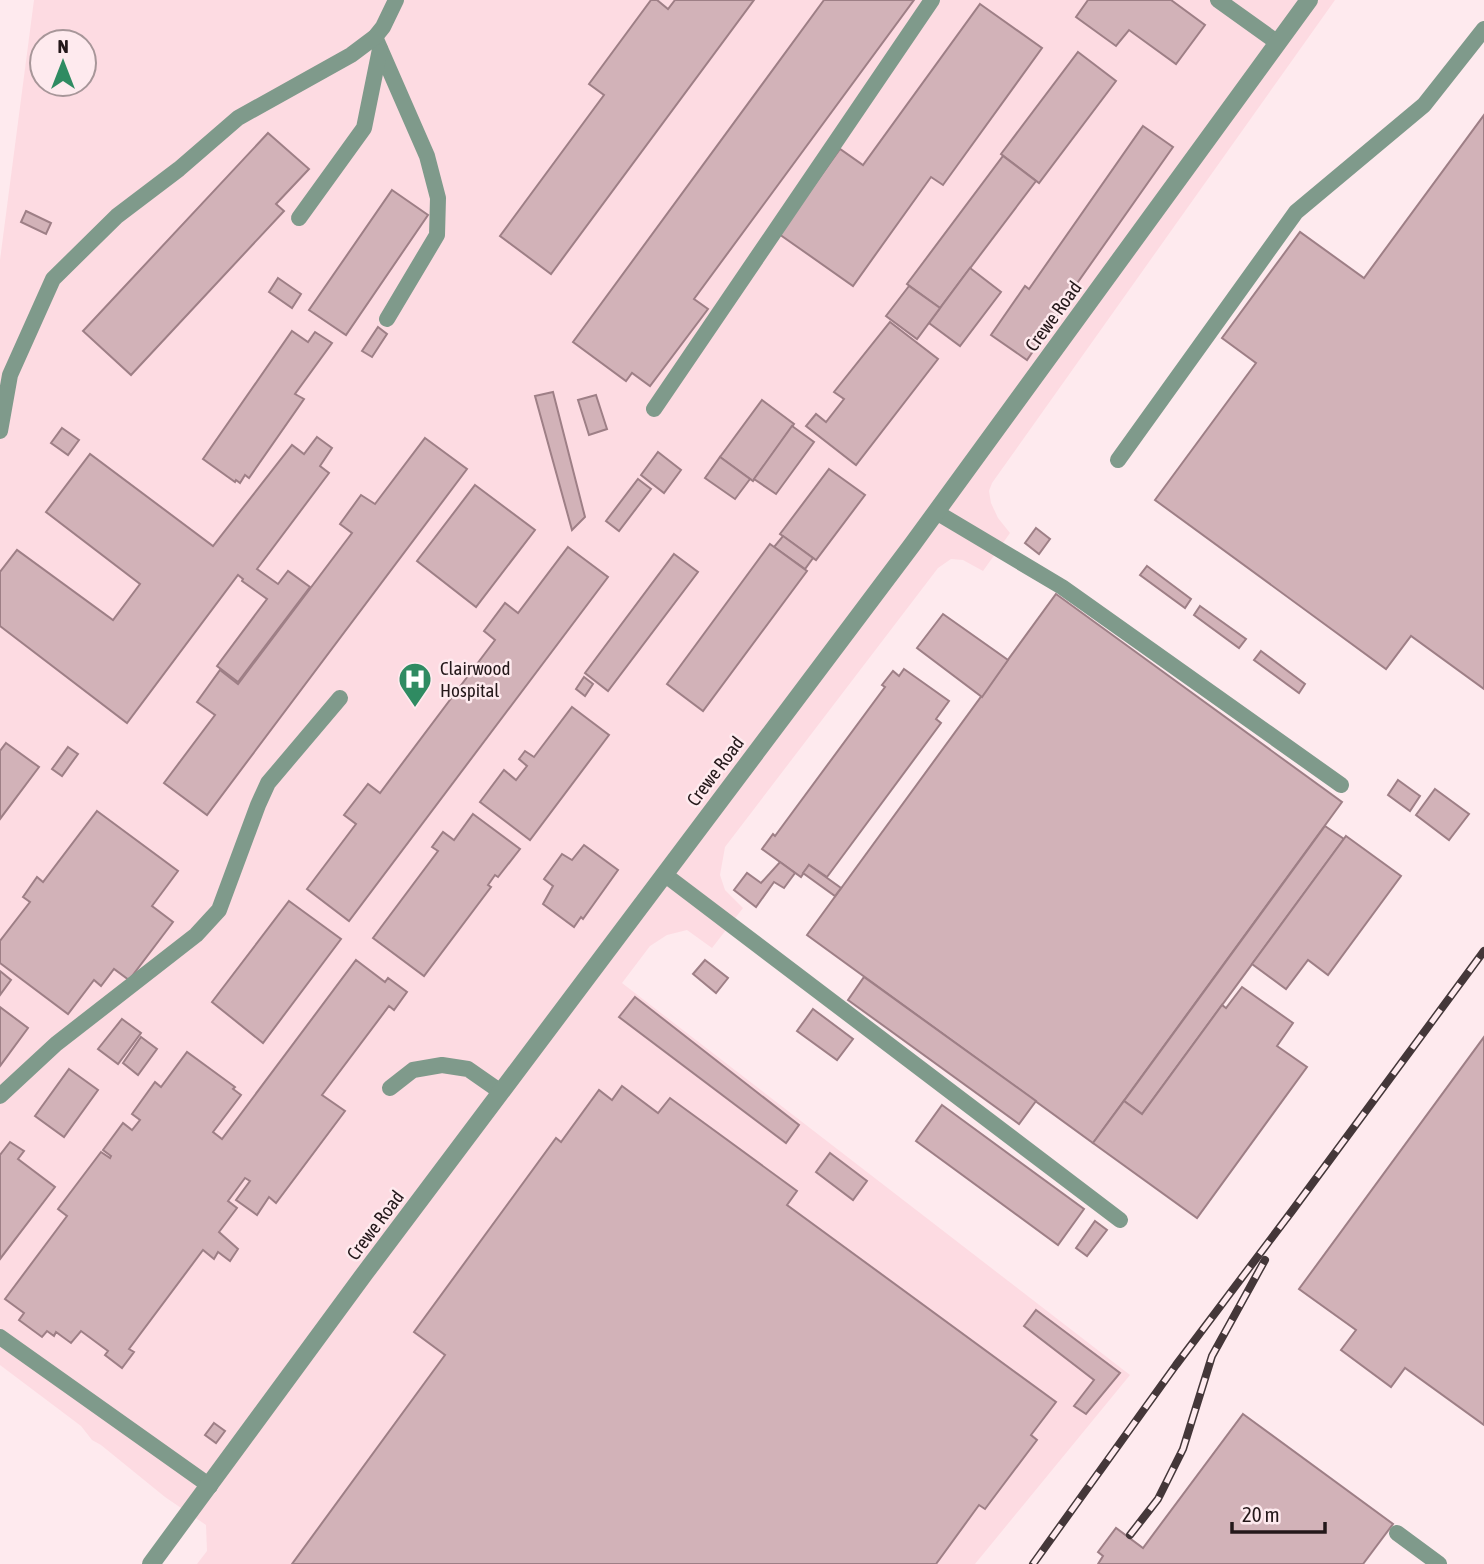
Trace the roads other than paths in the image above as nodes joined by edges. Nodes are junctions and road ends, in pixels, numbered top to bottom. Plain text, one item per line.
1 (396, 0) edge
2 (932, 0) edge
3 (1219, 0) edge
4 (1309, 0) edge
5 (1484, 29) edge
6 (378, 43) junction
7 (1278, 43) junction
8 (299, 218) dead end
9 (387, 318) dead end
10 (654, 409) dead end
11 (0, 431) edge
12 (1118, 460) dead end
13 (936, 512) junction
14 (340, 698) dead end
15 (1341, 785) dead end
16 (664, 874) junction
17 (390, 1088) dead end
18 (501, 1092) junction
19 (0, 1096) edge
20 (1120, 1220) dead end
21 (0, 1337) edge
22 (210, 1486) junction
23 (1397, 1533) dead end
24 (151, 1564) edge
25 (1439, 1564) edge

1 - 6 lane
2 - 10 lane
3 - 7 lane
4 - 7 street, Crewe Road
5 - 12 lane
6 - 8 lane
6 - 9 lane
6 - 11 lane
7 - 13 street, Crewe Road
13 - 15 lane
13 - 16 street, Crewe Road
14 - 19 lane
16 - 18 street, Crewe Road
16 - 20 lane
17 - 18 lane
18 - 22 street, Crewe Road
21 - 22 lane
22 - 24 street, Crewe Road
23 - 25 lane

